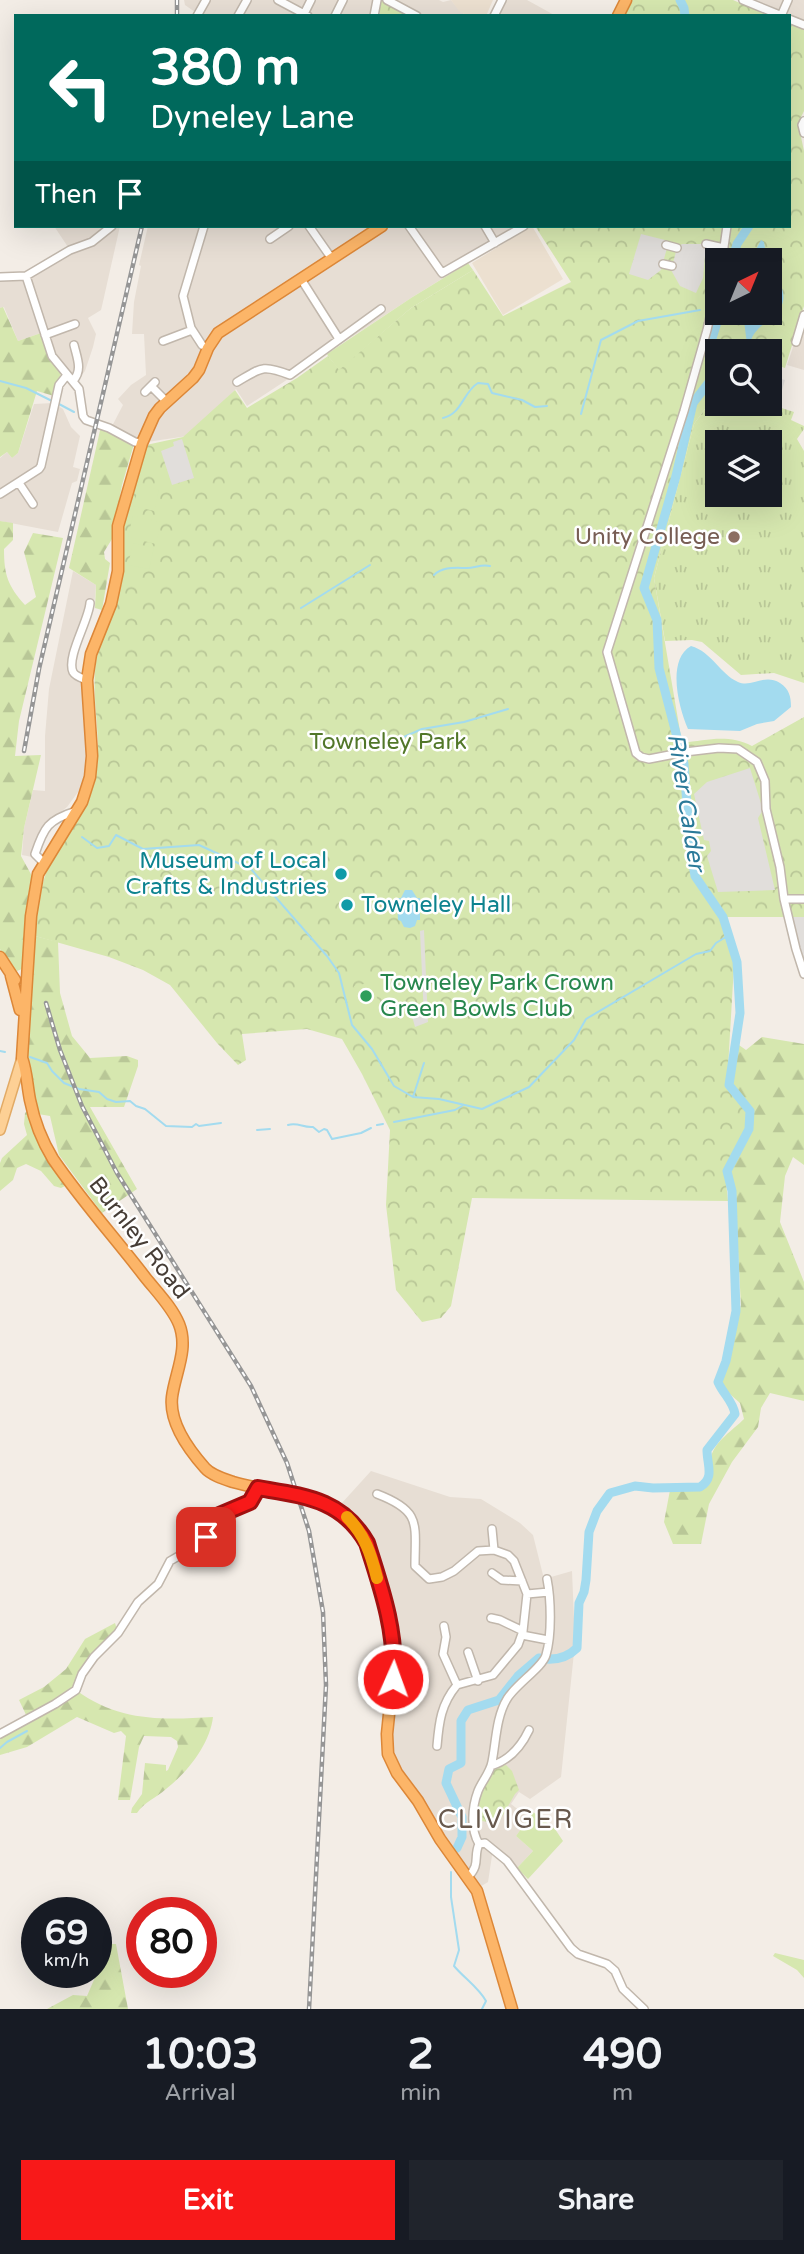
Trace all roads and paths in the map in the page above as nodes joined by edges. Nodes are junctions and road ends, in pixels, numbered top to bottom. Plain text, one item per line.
1 (279, 0) edge
2 (387, 0) edge
3 (743, 0) edge
4 (753, 2) edge
5 (303, 14) edge
6 (412, 14) edge
7 (777, 14) edge
8 (804, 121) edge
9 (804, 133) edge
10 (110, 228) edge
11 (203, 228) edge
12 (286, 228) edge
13 (310, 228) edge
14 (379, 228) edge
15 (411, 228) edge
16 (486, 228) edge
17 (521, 228) edge
18 (727, 228) edge
19 (270, 239) dead end
20 (495, 243) junction
21 (706, 244) dead end
22 (666, 245) dead end
23 (677, 248) dead end
24 (724, 248) joint
25 (332, 259) junction
26 (663, 264) dead end
27 (672, 266) dead end
28 (26, 276) junction
29 (0, 277) edge
30 (301, 279) junction
31 (381, 309) dead end
32 (804, 315) edge
33 (75, 324) dead end
34 (708, 326) edge
35 (192, 330) junction
36 (45, 335) junction
37 (800, 337) edge
38 (339, 339) junction
39 (163, 341) dead end
40 (74, 345) dead end
41 (202, 345) dead end
42 (70, 378) junction
43 (237, 382) dead end
44 (150, 387) dead end
45 (167, 402) junction
46 (142, 443) junction
47 (19, 483) junction
48 (0, 494) edge
49 (33, 504) dead end
50 (90, 603) dead end
51 (87, 680) junction
52 (77, 810) junction
53 (44, 863) junction
54 (804, 899) edge
55 (784, 900) junction
56 (0, 957) edge
57 (804, 974) edge
58 (10, 976) junction
59 (26, 983) junction
60 (23, 1020) junction
61 (22, 1058) junction
62 (0, 1130) edge
63 (258, 1488) junction
64 (377, 1494) dead end
65 (492, 1530) dead end
66 (494, 1550) junction
67 (492, 1573) dead end
68 (547, 1579) dead end
69 (522, 1581) junction
70 (549, 1592) junction
71 (527, 1594) junction
72 (491, 1618) dead end
73 (444, 1626) dead end
74 (522, 1633) junction
75 (548, 1640) junction
76 (468, 1652) dead end
77 (478, 1681) junction
78 (457, 1685) junction
79 (529, 1730) dead end
80 (0, 1734) edge
81 (437, 1746) dead end
82 (491, 1766) junction
83 (480, 1844) junction
84 (468, 1877) junction
85 (512, 2009) edge
86 (644, 2009) edge

1 - 5 street
2 - 6 street
3 - 4 street
4 - 7 street
8 - 9 street
10 - 28 street
11 - 35 street
12 - 19 street
13 - 25 street
14 - 25 highway
15 - 20 street
16 - 20 street
17 - 20 street
18 - 24 street
21 - 24 street
22 - 23 street
25 - 30 highway
26 - 27 street
28 - 29 street
28 - 36 street
30 - 38 street
30 - 45 highway
31 - 38 street
32 - 37 street
33 - 36 street
34 - 55 street
35 - 39 street
35 - 41 street
36 - 42 street
38 - 43 street
40 - 42 street
42 - 46 street
42 - 47 street
44 - 45 street
45 - 46 highway
46 - 51 highway
47 - 48 street
47 - 49 street
50 - 51 street
51 - 52 highway
52 - 53 highway
52 - 53 street
53 - 59 highway
54 - 55 street
55 - 57 street
56 - 58 highway
58 - 59 highway
58 - 60 highway
59 - 60 highway
60 - 61 highway, Burnley Road
61 - 62 main road
61 - 63 highway, Burnley Road
63 - 80 street
63 - 84 highway, Burnley Road
64 - 66 street
65 - 66 street
66 - 69 street
67 - 69 street
68 - 70 street
69 - 71 street
70 - 71 street
70 - 75 street
71 - 74 street
72 - 74 street
73 - 78 street
74 - 75 street
74 - 77 street
75 - 82 street
76 - 77 street
77 - 78 street
78 - 81 street
79 - 82 street
82 - 83 street
83 - 84 street
83 - 86 street
84 - 85 highway, Burnley Road

